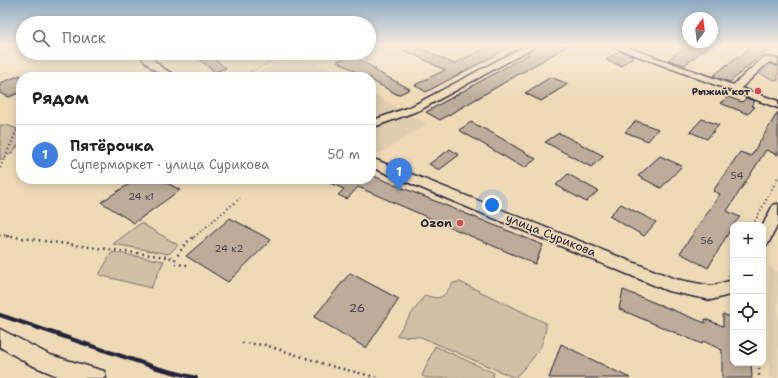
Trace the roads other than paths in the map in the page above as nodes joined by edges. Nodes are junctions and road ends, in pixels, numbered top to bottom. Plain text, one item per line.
1 (152, 63) edge
2 (501, 63) edge
3 (670, 63) edge
4 (763, 63) edge
5 (164, 72) edge
6 (735, 89) junction
7 (776, 101) edge
8 (376, 123) edge
9 (376, 164) edge
10 (778, 209) edge
11 (766, 234) edge
12 (730, 280) edge
13 (0, 337) edge
14 (97, 378) edge

1 - 5 street
2 - 8 street
3 - 6 street
4 - 6 street
6 - 7 street
9 - 12 street, улица Сурикова
10 - 11 street
13 - 14 street

